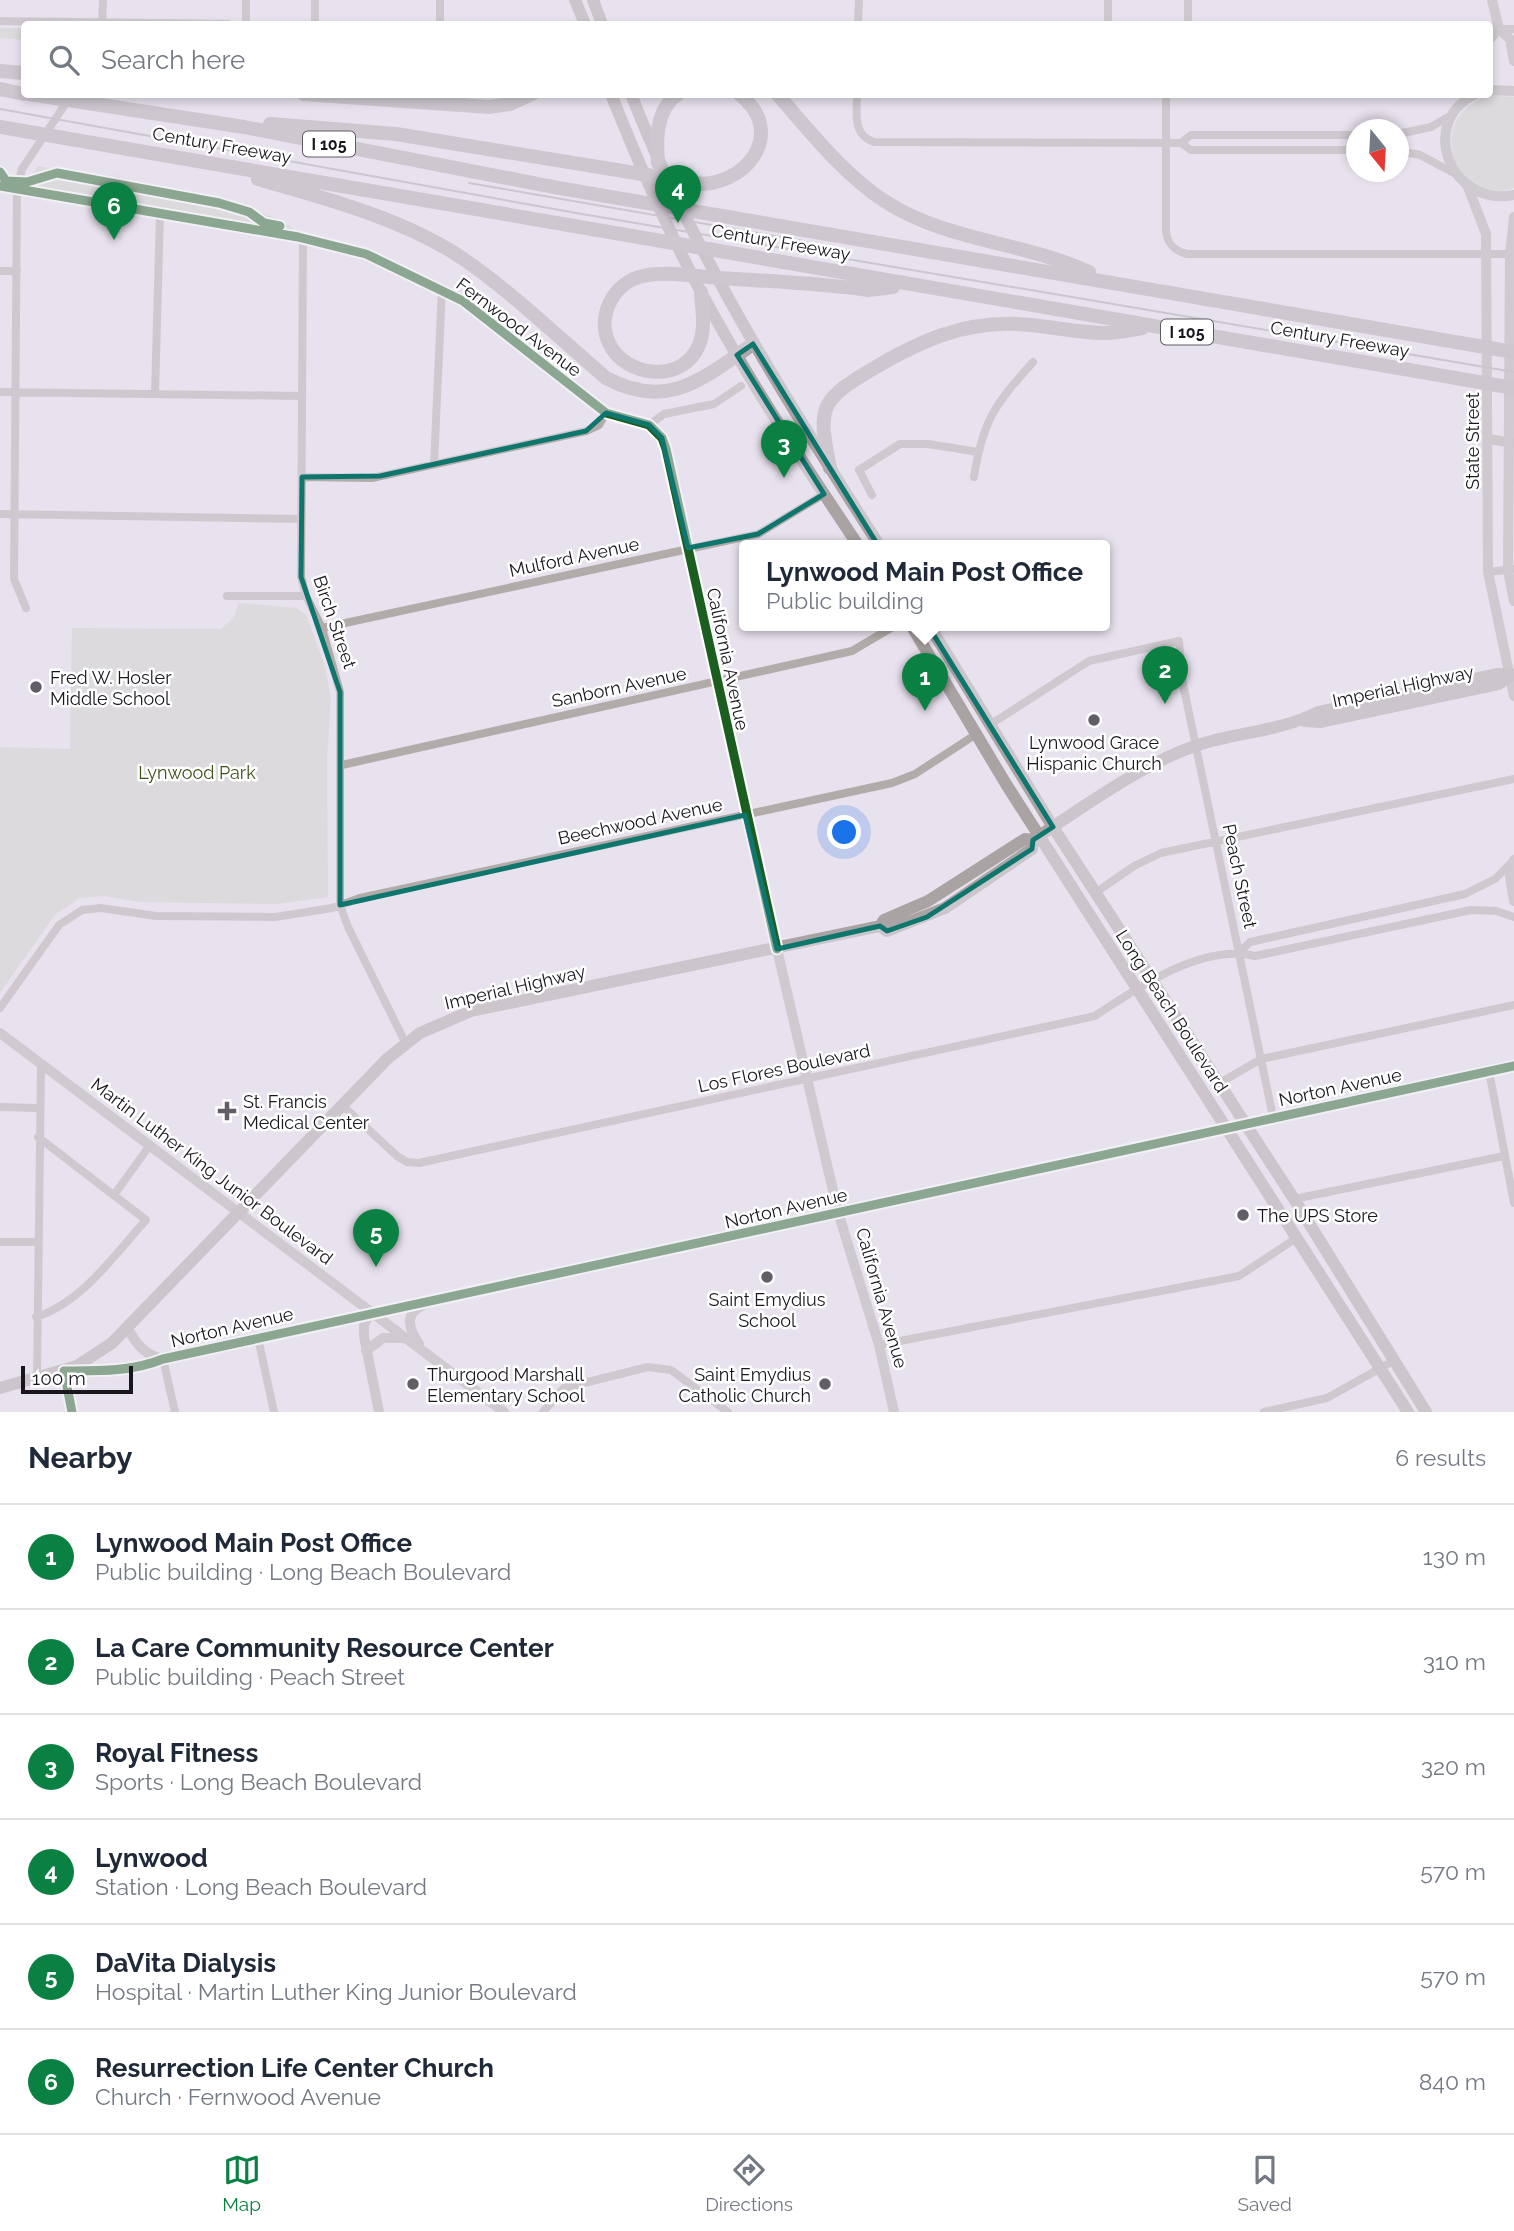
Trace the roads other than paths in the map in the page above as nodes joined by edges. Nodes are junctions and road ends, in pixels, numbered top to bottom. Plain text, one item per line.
1 (103, 0) edge
2 (246, 0) edge
3 (315, 0) edge
4 (440, 0) edge
5 (575, 0) edge
6 (593, 0) edge
7 (859, 0) edge
8 (1108, 0) edge
9 (1188, 0) edge
10 (1492, 0) edge
11 (0, 21) edge
12 (21, 21) edge
13 (102, 21) edge
14 (246, 21) edge
15 (315, 21) edge
16 (440, 21) edge
17 (583, 21) edge
18 (601, 21) edge
19 (858, 21) edge
20 (1108, 21) edge
21 (1188, 21) edge
22 (1494, 29) edge
23 (1514, 29) edge
24 (1514, 61) edge
25 (0, 71) edge
26 (21, 73) edge
27 (0, 89) edge
28 (1493, 90) edge
29 (1514, 91) edge
30 (21, 93) edge
31 (52, 98) edge
32 (69, 98) edge
33 (361, 98) edge
34 (523, 98) edge
35 (613, 98) edge
36 (633, 98) edge
37 (672, 98) edge
38 (743, 98) edge
39 (781, 98) edge
40 (857, 98) edge
41 (1166, 98) edge
42 (1470, 98) edge
43 (1454, 113) junction
44 (244, 127) junction
45 (6, 128) edge
46 (1409, 132) edge
47 (1315, 135) junction
48 (1346, 135) edge
49 (1166, 142) junction
50 (1181, 143) junction
51 (1315, 149) junction
52 (1346, 150) edge
53 (1409, 152) edge
54 (190, 159) junction
55 (659, 163) junction
56 (1454, 173) junction
57 (0, 186) edge
58 (1468, 187) junction
59 (17, 189) junction
60 (1514, 195) edge
61 (160, 214) junction
62 (1514, 217) edge
63 (303, 237) junction
64 (1487, 254) junction
65 (1512, 254) edge
66 (0, 271) edge
67 (17, 271) junction
68 (1106, 280) junction
69 (907, 285) junction
70 (442, 289) junction
71 (701, 292) junction
72 (1152, 326) junction
73 (753, 344) junction
74 (1514, 352) edge
75 (737, 355) junction
76 (1033, 362) dead end
77 (741, 386) dead end
78 (1514, 388) edge
79 (0, 392) edge
80 (16, 392) junction
81 (155, 394) junction
82 (302, 396) junction
83 (606, 413) junction
84 (649, 425) junction
85 (1489, 439) junction
86 (1512, 442) edge
87 (978, 452) junction
88 (435, 464) junction
89 (830, 468) junction
90 (302, 477) junction
91 (974, 477) dead end
92 (824, 494) junction
93 (872, 495) dead end
94 (0, 514) edge
95 (15, 515) junction
96 (301, 519) junction
97 (855, 540) edge
98 (876, 540) edge
99 (688, 548) junction
100 (1511, 570) edge
101 (1488, 572) junction
102 (227, 596) dead end
103 (306, 596) junction
104 (1514, 601) edge
105 (26, 608) dead end
106 (322, 628) junction
107 (887, 631) edge
108 (915, 631) edge
109 (933, 631) edge
110 (1512, 676) edge
111 (716, 681) junction
112 (1514, 696) edge
113 (991, 724) junction
114 (978, 733) junction
115 (1195, 746) junction
116 (342, 765) junction
117 (1514, 779) edge
118 (745, 815) junction
119 (1053, 827) junction
120 (1036, 838) junction
121 (1217, 842) junction
122 (1514, 860) edge
123 (1095, 893) junction
124 (1514, 901) edge
125 (340, 905) junction
126 (1514, 917) edge
127 (776, 949) junction
128 (1240, 952) junction
129 (1150, 981) junction
130 (1137, 989) junction
131 (1514, 1005) edge
132 (0, 1008) edge
133 (0, 1033) edge
134 (406, 1044) junction
135 (1261, 1059) junction
136 (41, 1066) junction
137 (1514, 1066) edge
138 (1489, 1071) junction
139 (808, 1079) junction
140 (1218, 1084) junction
141 (343, 1106) junction
142 (0, 1107) edge
143 (39, 1108) junction
144 (1273, 1117) junction
145 (1243, 1124) junction
146 (1226, 1127) junction
147 (38, 1137) junction
148 (150, 1145) junction
149 (1504, 1156) junction
150 (1255, 1173) junction
151 (114, 1195) junction
152 (1294, 1199) junction
153 (1514, 1203) edge
154 (239, 1211) junction
155 (838, 1212) junction
156 (1298, 1237) junction
157 (0, 1242) edge
158 (37, 1242) junction
159 (1332, 1261) junction
160 (443, 1297) junction
161 (371, 1312) junction
162 (36, 1317) junction
163 (128, 1329) junction
164 (258, 1338) junction
165 (406, 1338) junction
166 (879, 1345) junction
167 (366, 1351) junction
168 (424, 1352) junction
169 (163, 1359) junction
170 (1395, 1360) junction
171 (1381, 1368) junction
172 (64, 1371) junction
173 (37, 1379) junction
174 (0, 1388) edge
175 (72, 1412) edge
176 (174, 1412) edge
177 (274, 1412) edge
178 (379, 1412) edge
179 (504, 1412) edge
180 (543, 1412) edge
181 (728, 1412) edge
182 (894, 1412) edge
183 (1264, 1412) edge
184 (1408, 1412) edge
185 (1426, 1412) edge

1 - 13 street
2 - 14 street
3 - 15 street
4 - 16 street
5 - 17 main road
6 - 18 main road
7 - 19 street
8 - 20 street
9 - 21 street
10 - 22 main road
11 - 12 street
22 - 23 street
22 - 24 main road
25 - 26 highway
27 - 30 highway, Century Freeway / I 105
28 - 29 main road
31 - 44 highway, Century Freeway / I 105
32 - 59 street
33 - 34 highway
35 - 71 main road
36 - 55 main road
37 - 55 highway
38 - 44 highway
39 - 68 highway
40 - 49 street
41 - 49 street
42 - 43 main road
43 - 46 street
43 - 56 main road
44 - 68 highway, Century Freeway / I 105
45 - 54 highway, Century Freeway / I 105
47 - 48 street
47 - 50 street
47 - 51 street
49 - 50 street
49 - 64 street
50 - 51 street
51 - 52 street
53 - 56 street
54 - 69 highway, Century Freeway / I 105
54 - 75 highway
55 - 73 main road
56 - 58 main road
57 - 59 street, Fernwood Avenue
58 - 60 main road
58 - 64 main road, State Street
59 - 61 street, Fernwood Avenue
59 - 67 street
61 - 63 street, Fernwood Avenue
61 - 81 street
62 - 65 main road, State Street
63 - 70 street, Fernwood Avenue
63 - 82 street, Birch Street
64 - 65 street
64 - 85 main road, State Street
65 - 86 main road, State Street
66 - 67 street
67 - 80 street
68 - 74 highway, Century Freeway / I 105
69 - 71 highway
69 - 72 highway, Century Freeway / I 105
70 - 83 street, Fernwood Avenue
70 - 88 street
71 - 75 main road
72 - 78 highway, Century Freeway / I 105
72 - 89 highway
73 - 75 highway
73 - 89 main road
75 - 92 main road
76 - 87 street
77 - 84 street
79 - 80 street
80 - 81 street
80 - 95 street
81 - 82 street
82 - 90 street, Birch Street
83 - 84 street
83 - 88 street
84 - 99 street, California Avenue
85 - 86 street
85 - 101 main road, State Street
86 - 100 main road, State Street
87 - 91 street
87 - 93 street
88 - 90 street
89 - 98 main road
90 - 96 street, Birch Street
92 - 97 main road
92 - 99 street, Mulford Avenue
94 - 95 street
95 - 96 street
95 - 105 street
96 - 103 street, Birch Street
99 - 106 street, Mulford Avenue
99 - 111 street, California Avenue
100 - 101 street
100 - 104 main road, State Street
101 - 110 main road, State Street
102 - 103 street
103 - 106 street, Birch Street
106 - 116 street, Birch Street
107 - 111 street, Sanborn Avenue
108 - 114 main road, Long Beach Boulevard
109 - 113 main road, Long Beach Boulevard
110 - 112 main road, State Street
110 - 115 main road, Imperial Highway
111 - 116 street, Sanborn Avenue
111 - 118 street, California Avenue
113 - 115 street, Peach Street
113 - 119 main road, Long Beach Boulevard
114 - 118 street, Beechwood Avenue
114 - 120 main road, Long Beach Boulevard
115 - 119 main road, Imperial Highway
115 - 121 street, Peach Street
116 - 125 street, Birch Street
117 - 121 street
118 - 125 street, Beechwood Avenue
118 - 127 street, California Avenue
119 - 120 main road, Imperial Highway
119 - 123 main road, Long Beach Boulevard
120 - 127 main road, Imperial Highway
120 - 130 main road, Long Beach Boulevard
121 - 123 street
121 - 128 street, Peach Street
122 - 124 main road
122 - 128 street, Los Flores Boulevard
123 - 129 main road, Long Beach Boulevard
125 - 132 street, Beechwood Avenue
125 - 134 street, Birch Street
126 - 128 street, Los Flores Boulevard
127 - 134 main road, Imperial Highway
127 - 139 main road, California Avenue
128 - 129 street, Los Flores Boulevard
128 - 135 street, Peach Street
129 - 130 street, Los Flores Boulevard
129 - 140 main road, Long Beach Boulevard
130 - 139 street, Los Flores Boulevard
130 - 146 main road, Long Beach Boulevard
131 - 135 street
133 - 136 main road, Martin Luther King Junior Boulevard
134 - 141 main road, Imperial Highway
135 - 140 street
135 - 144 street, Peach Street
136 - 143 street
136 - 148 main road, Martin Luther King Junior Boulevard
137 - 138 street, Norton Avenue
138 - 144 street, Norton Avenue
138 - 149 street
139 - 141 street, Los Flores Boulevard
139 - 155 main road, California Avenue
140 - 145 main road, Long Beach Boulevard
141 - 154 main road, Imperial Highway
142 - 143 street
143 - 147 street
144 - 145 street, Norton Avenue
145 - 146 street, Norton Avenue
145 - 152 main road, Long Beach Boulevard
146 - 150 main road, Long Beach Boulevard
146 - 155 street, Norton Avenue
147 - 151 street
147 - 158 street
148 - 151 street
148 - 154 main road, Martin Luther King Junior Boulevard
149 - 152 street
149 - 153 street
150 - 152 main road
150 - 156 main road, Long Beach Boulevard
151 - 162 street
152 - 159 main road, Long Beach Boulevard
154 - 161 main road, Martin Luther King Junior Boulevard
154 - 163 main road, Imperial Highway
155 - 160 street, Norton Avenue
155 - 166 main road, California Avenue
156 - 159 main road
156 - 166 street
156 - 171 main road, Long Beach Boulevard
157 - 158 street
158 - 162 street
159 - 170 main road, Long Beach Boulevard
160 - 161 street, Norton Avenue
160 - 168 main road
161 - 164 street, Norton Avenue
161 - 165 main road, Martin Luther King Junior Boulevard
161 - 167 street
162 - 173 street
163 - 169 street, Norton Avenue
163 - 172 main road, Imperial Highway
164 - 169 street, Norton Avenue
164 - 177 street
165 - 167 main road
165 - 168 main road, Martin Luther King Junior Boulevard
166 - 182 main road, California Avenue
167 - 178 street
168 - 179 main road, Martin Luther King Junior Boulevard
169 - 172 street, Norton Avenue
169 - 176 street
170 - 171 street
170 - 185 main road, Long Beach Boulevard
171 - 183 street
171 - 184 main road, Long Beach Boulevard
172 - 173 main road, Imperial Highway
172 - 175 street
173 - 174 main road, Imperial Highway
180 - 181 street

